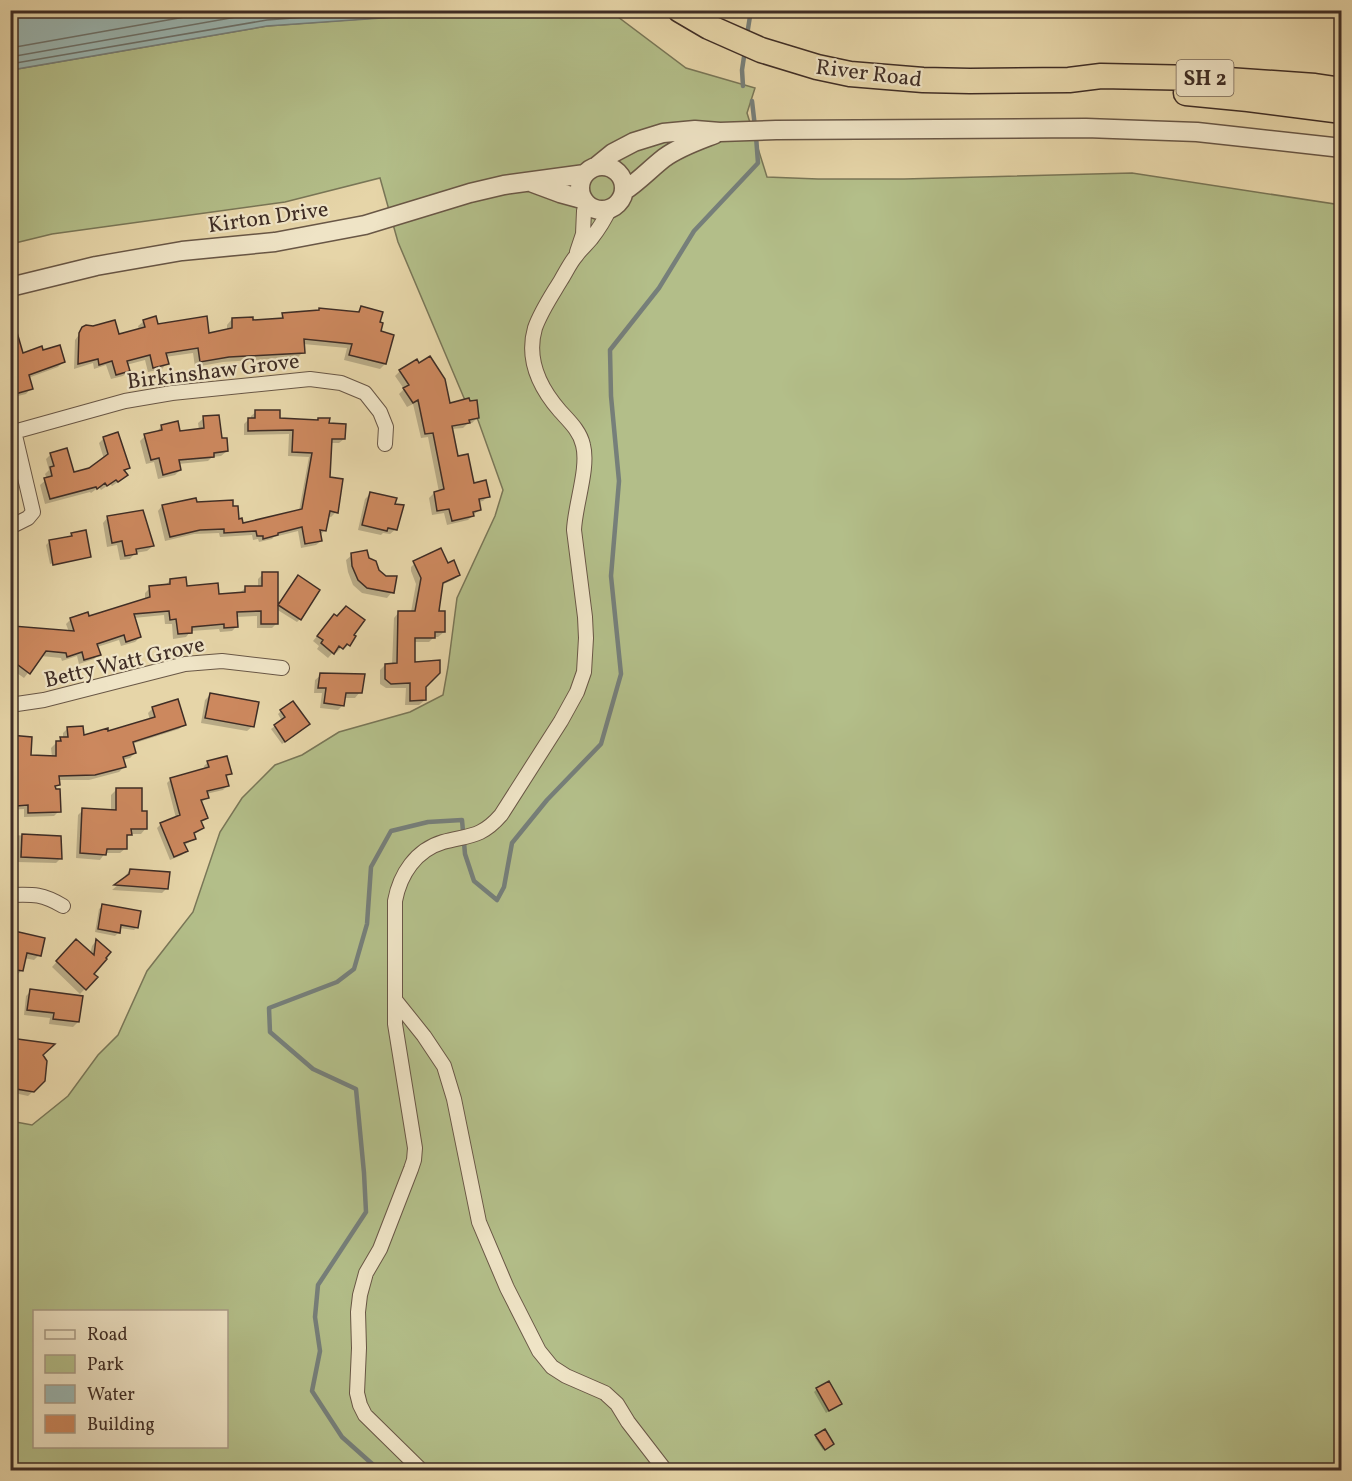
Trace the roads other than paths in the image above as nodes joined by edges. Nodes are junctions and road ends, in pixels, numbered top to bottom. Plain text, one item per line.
1 (680, 10) edge
2 (1069, 81) junction
3 (1341, 90) edge
4 (1341, 111) edge
5 (727, 132) junction
6 (1341, 148) edge
7 (591, 170) junction
8 (530, 182) junction
9 (624, 192) junction
10 (584, 201) junction
11 (610, 208) junction
12 (575, 256) junction
13 (10, 287) edge
14 (12, 432) edge
15 (385, 444) dead end
16 (10, 527) edge
17 (282, 668) dead end
18 (10, 705) edge
19 (10, 895) edge
20 (63, 906) dead end
21 (396, 1001) junction
22 (421, 1470) edge
23 (665, 1470) edge

1 - 2 highway, River Road / SH 2
2 - 3 highway, River Road / SH 2
2 - 4 highway, River Road / SH 2
5 - 6 street
5 - 7 street
5 - 9 street
7 - 8 street, Kirton Drive
7 - 9 street
7 - 10 street
8 - 10 street, Kirton Drive
8 - 13 street, Kirton Drive
9 - 11 street
10 - 11 street
10 - 12 street
11 - 12 street
12 - 21 street
14 - 15 street, Birkinshaw Grove
14 - 16 street
17 - 18 street, Betty Watt Grove
19 - 20 street
21 - 22 street
21 - 23 street

